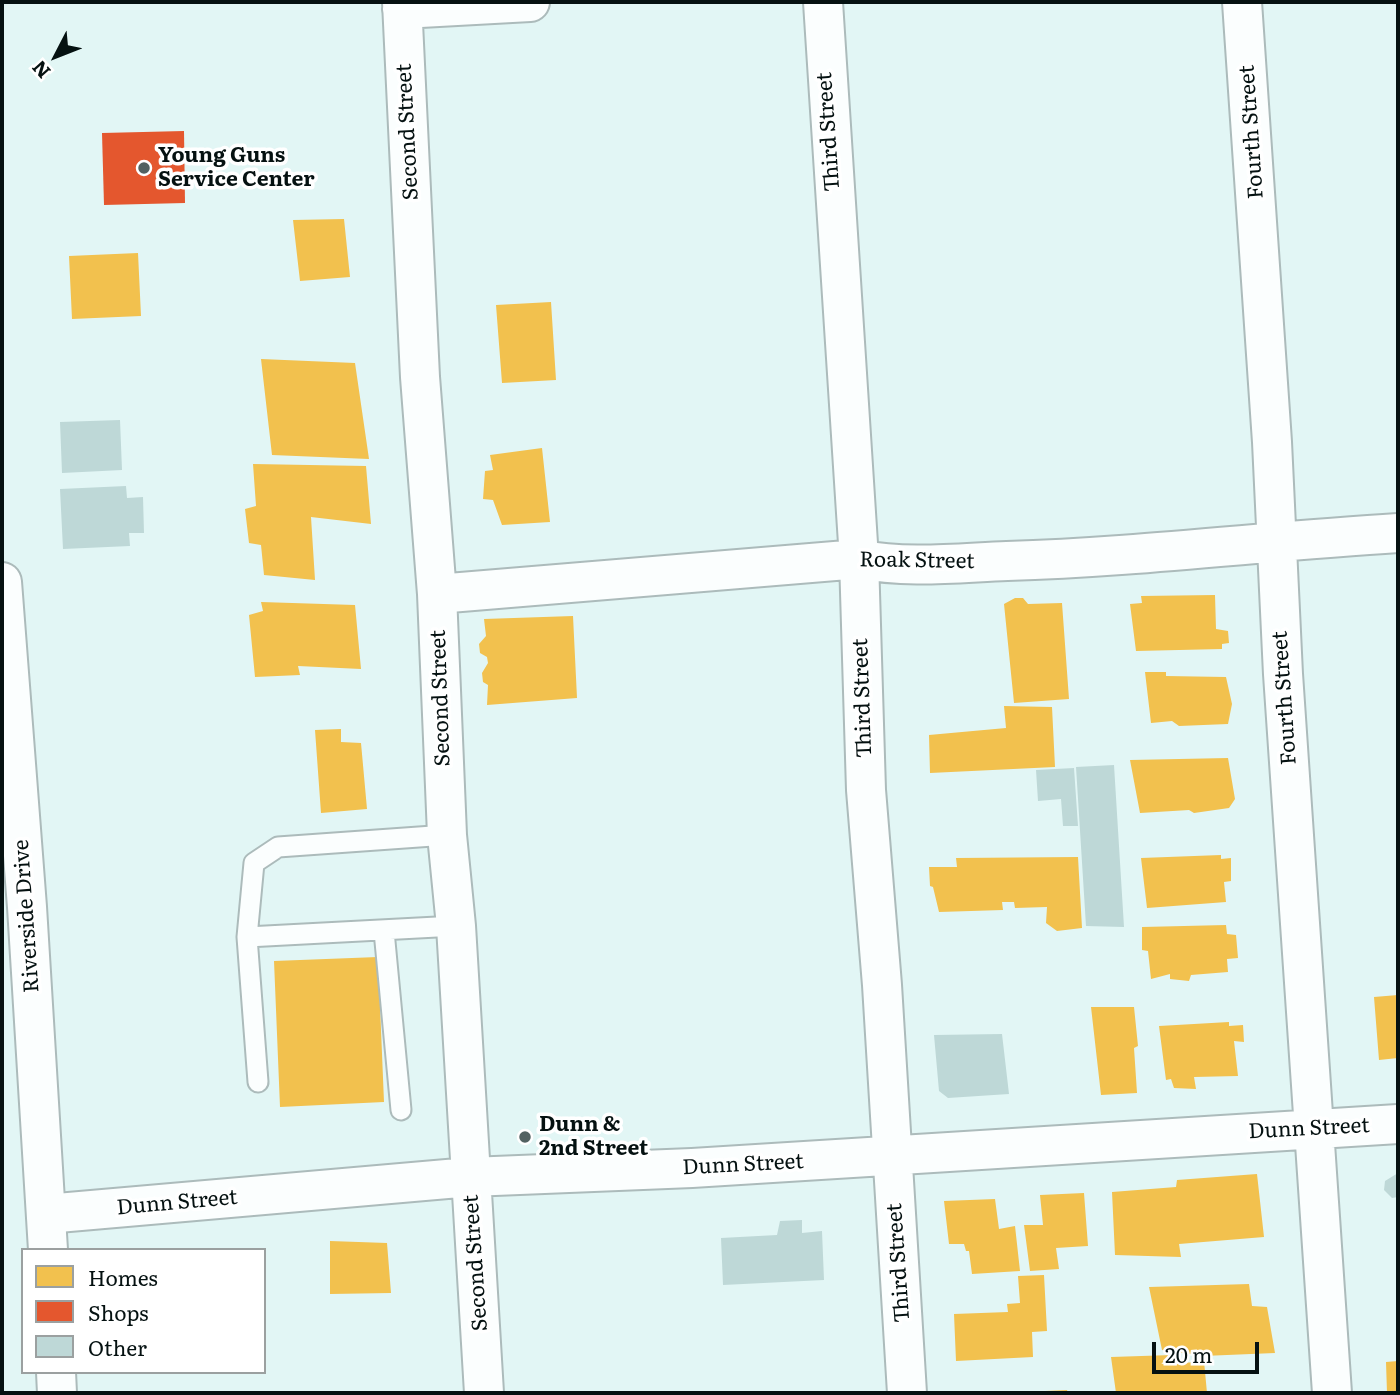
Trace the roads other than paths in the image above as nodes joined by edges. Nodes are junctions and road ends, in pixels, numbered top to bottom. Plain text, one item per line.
1 (530, 2) edge
2 (823, 2) edge
3 (1242, 2) edge
4 (402, 5) edge
5 (1398, 533) edge
6 (1277, 544) junction
7 (859, 559) junction
8 (2, 582) edge
9 (437, 594) junction
10 (447, 835) junction
11 (456, 926) junction
12 (384, 931) junction
13 (247, 937) junction
14 (258, 1082) dead end
15 (401, 1110) dead end
16 (1398, 1124) edge
17 (1315, 1128) junction
18 (892, 1156) junction
19 (470, 1177) junction
20 (47, 1232) edge
21 (56, 1374) edge
22 (57, 1393) edge
23 (484, 1393) edge
24 (908, 1393) edge
25 (1332, 1393) edge

1 - 4 street
2 - 7 street, Third Street
3 - 6 street, Fourth Street
4 - 9 street, Second Street
5 - 6 street, Roak Street
6 - 7 street, Roak Street
6 - 17 street, Fourth Street
7 - 9 street, Roak Street
7 - 18 street, Third Street
8 - 20 street, Riverside Drive
9 - 10 street, Second Street
10 - 11 street, Second Street
10 - 13 lane
11 - 12 lane
11 - 19 street, Second Street
12 - 13 lane
12 - 15 lane
13 - 14 lane
16 - 17 street, Dunn Street
17 - 18 street, Dunn Street
17 - 25 street, Fourth Street
18 - 19 street, Dunn Street
18 - 24 street, Third Street
19 - 20 street, Dunn Street
19 - 23 street, Second Street
21 - 22 street

